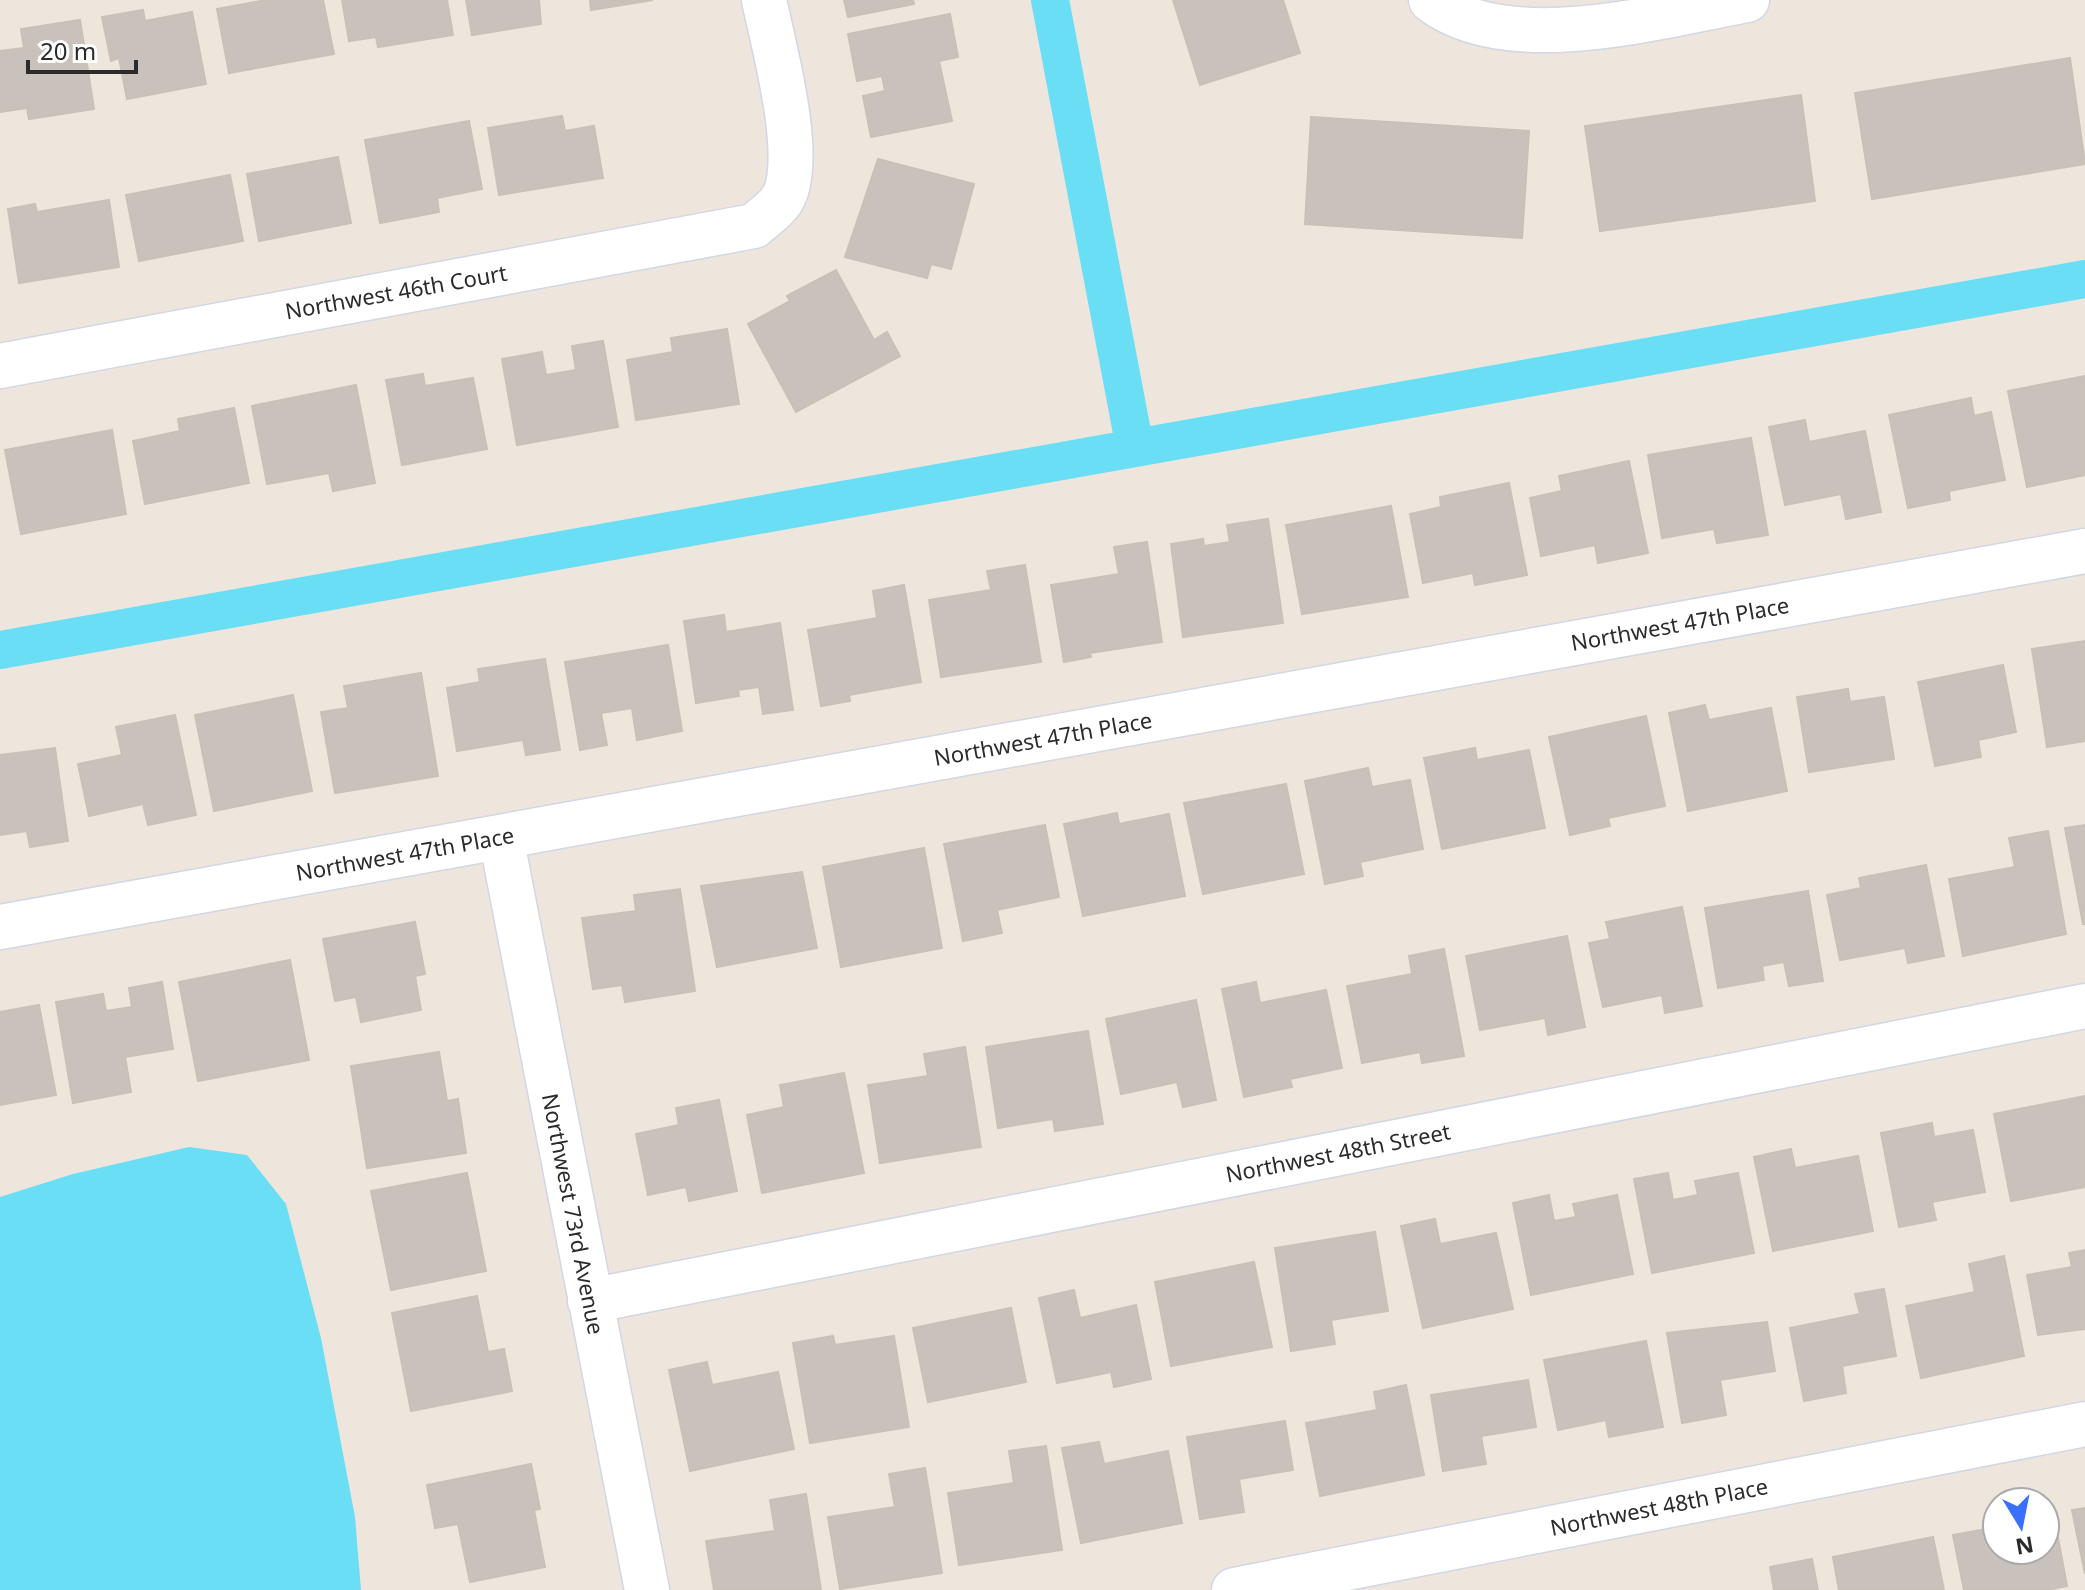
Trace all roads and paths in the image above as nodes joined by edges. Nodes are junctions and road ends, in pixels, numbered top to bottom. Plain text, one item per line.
1 (764, 0) edge
2 (1431, 0) edge
3 (1747, 0) edge
4 (1613, 12) edge
5 (0, 366) edge
6 (2085, 551) edge
7 (501, 837) junction
8 (0, 927) edge
9 (2085, 1006) edge
10 (590, 1301) junction
11 (2085, 1424) edge
12 (647, 1590) edge
13 (1234, 1590) edge

1 - 5 street, Northwest 46th Court
2 - 4 street
3 - 4 street
6 - 7 street, Northwest 47th Place
7 - 8 street, Northwest 47th Place
7 - 10 street, Northwest 73rd Avenue
9 - 10 street, Northwest 48th Street
10 - 12 street, Northwest 73rd Avenue
11 - 13 street, Northwest 48th Place

